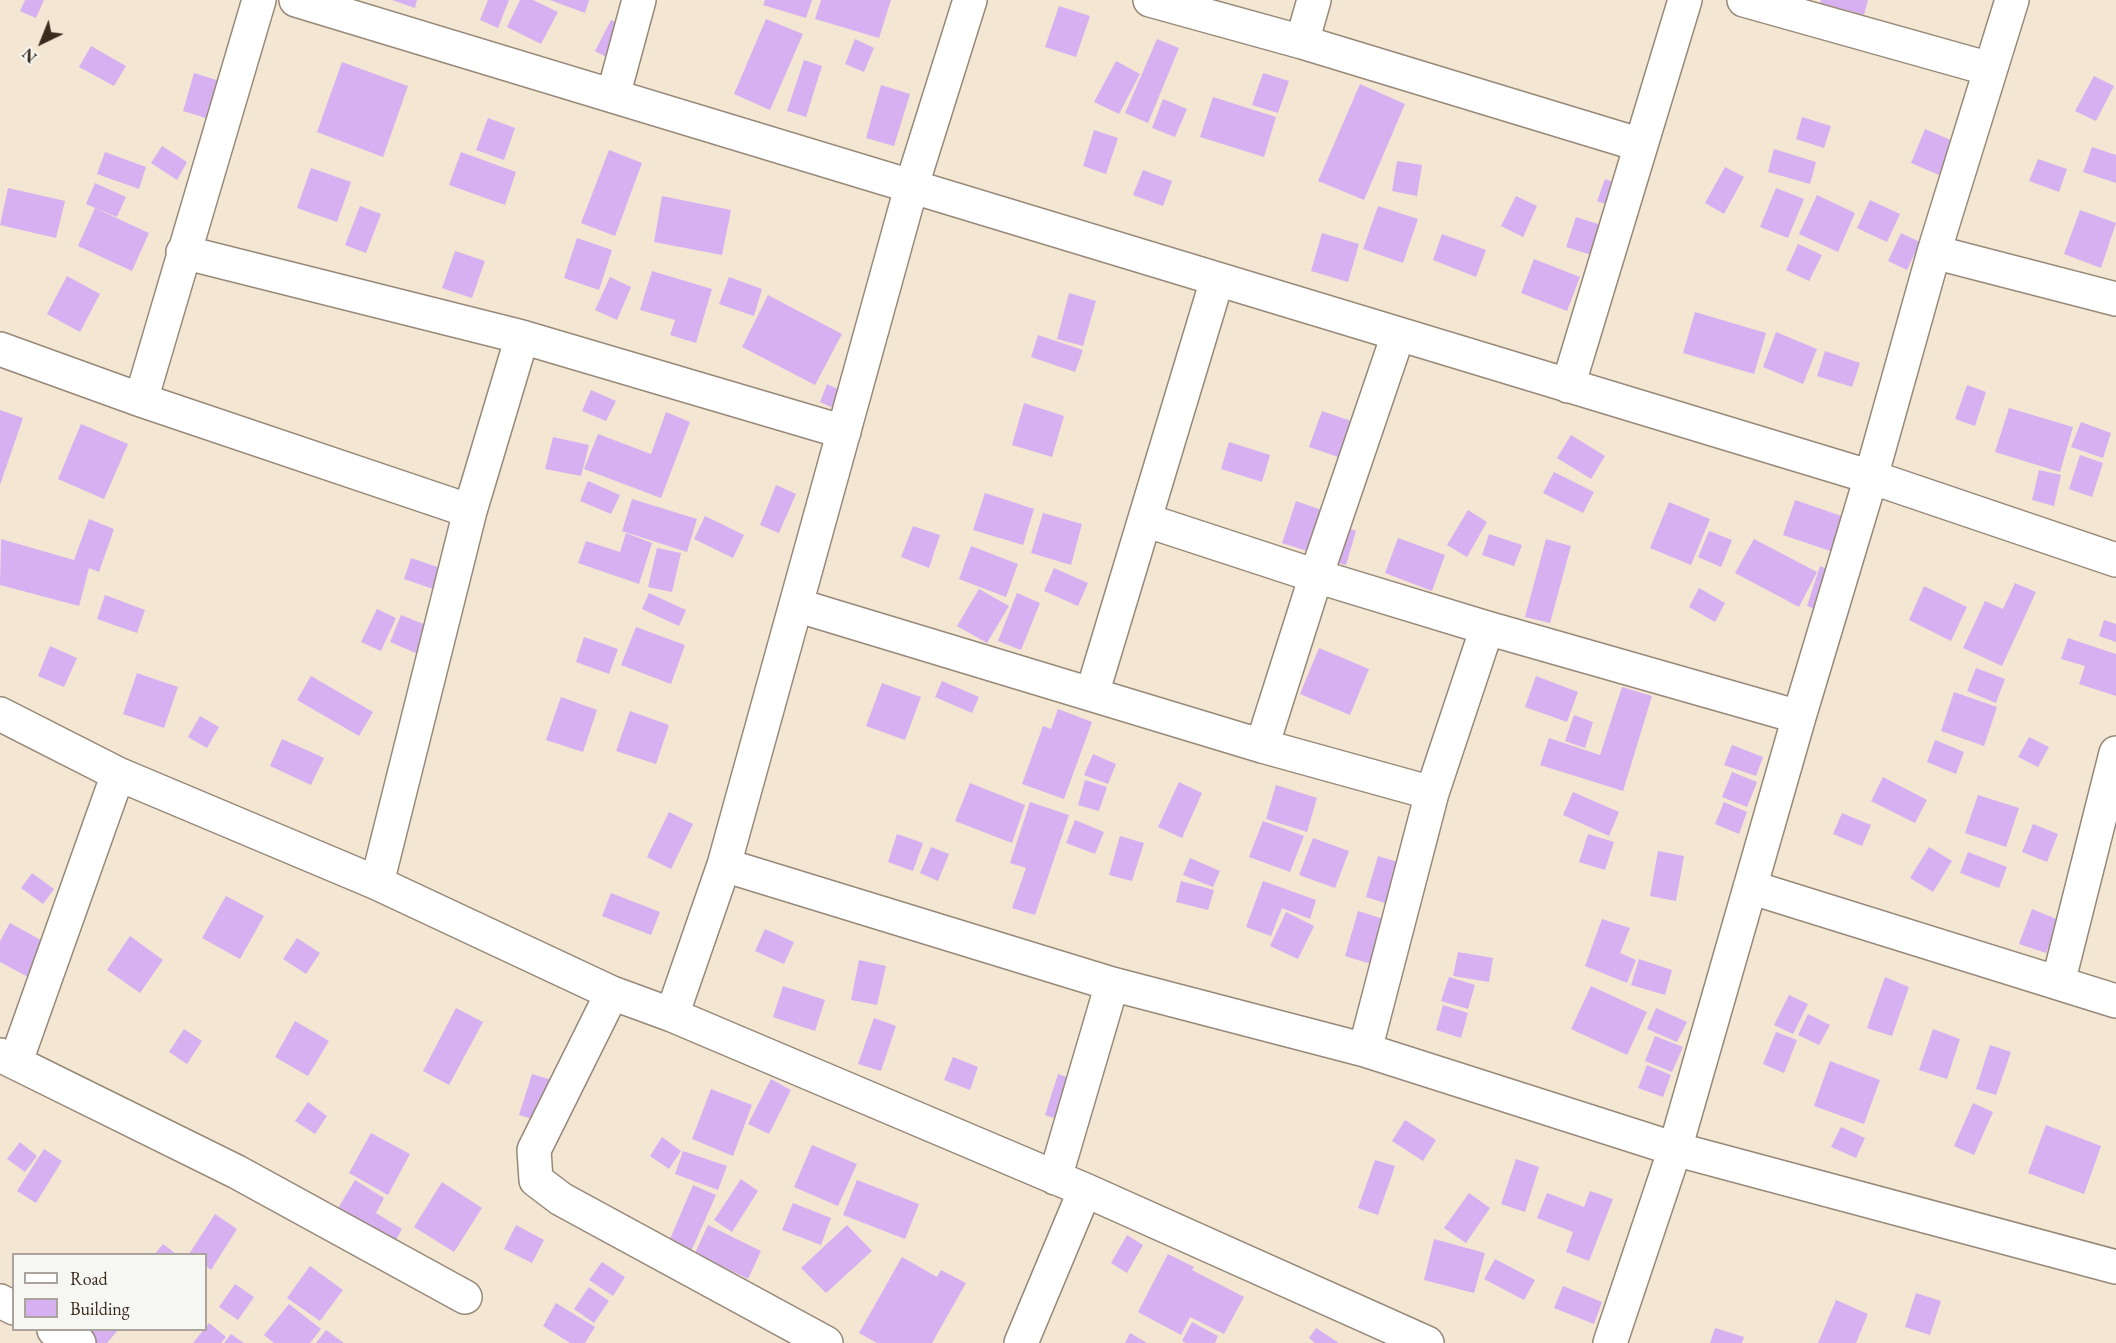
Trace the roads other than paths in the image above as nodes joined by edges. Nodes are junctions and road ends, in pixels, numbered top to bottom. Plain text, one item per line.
1 (259, 0) edge
2 (296, 0) edge
3 (639, 0) edge
4 (970, 0) edge
5 (1150, 0) edge
6 (1314, 0) edge
7 (1685, 0) edge
8 (1744, 0) edge
9 (2012, 0) edge
10 (1302, 42) junction
11 (1990, 69) junction
12 (614, 96) junction
13 (1641, 145) junction
14 (911, 188) junction
15 (183, 252) junction
16 (1934, 252) junction
17 (1217, 280) junction
18 (2116, 299) edge
19 (1398, 334) junction
20 (522, 337) junction
21 (0, 349) edge
22 (1568, 386) junction
23 (141, 399) junction
24 (844, 432) junction
25 (1871, 477) junction
26 (470, 511) junction
27 (1145, 520) junction
28 (2116, 560) edge
29 (1316, 576) junction
30 (796, 605) junction
31 (1487, 628) junction
32 (1092, 694) junction
33 (0, 714) edge
34 (1798, 717) junction
35 (1262, 746) junction
36 (2116, 753) edge
37 (118, 774) junction
38 (1432, 793) junction
39 (2108, 818) edge
40 (724, 865) junction
41 (377, 884) junction
42 (1750, 887) junction
43 (2058, 983) junction
44 (1112, 984) junction
45 (612, 993) junction
46 (2116, 1001) edge
47 (672, 1015) junction
48 (1365, 1050) junction
49 (8, 1058) edge
50 (1675, 1149) junction
51 (1070, 1184) junction
52 (2116, 1267) edge
53 (465, 1297) dead end
54 (58, 1331) edge
55 (79, 1343) edge
56 (826, 1343) edge
57 (1021, 1343) edge
58 (1427, 1343) edge
59 (1610, 1343) edge

1 - 15 street
2 - 12 street
3 - 12 street
4 - 14 street
5 - 10 street
6 - 10 street
7 - 13 street
8 - 11 street
9 - 11 street
10 - 13 street
11 - 16 street
12 - 14 street
13 - 22 street
14 - 17 street
14 - 24 street
15 - 20 street
15 - 23 street
16 - 18 street
16 - 25 street
17 - 19 street
17 - 27 street
19 - 22 street
19 - 29 street
20 - 24 street
20 - 26 street
21 - 23 street
22 - 25 street
23 - 26 street
24 - 30 street
25 - 28 street
25 - 34 street
26 - 41 street
27 - 29 street
27 - 32 street
29 - 31 street
29 - 35 street
30 - 32 street
30 - 40 street
31 - 34 street
31 - 38 street
32 - 35 street
33 - 37 street
34 - 42 street
35 - 38 street
36 - 39 street
37 - 41 street
37 - 49 street
38 - 48 street
39 - 43 street
40 - 44 street
40 - 47 street
41 - 45 street
42 - 43 street
42 - 50 street
43 - 46 street
44 - 48 street
44 - 51 street
45 - 47 street
45 - 56 street
47 - 51 street
48 - 50 street
49 - 53 street
50 - 52 street
50 - 59 street
51 - 57 street
51 - 58 street
54 - 55 street

